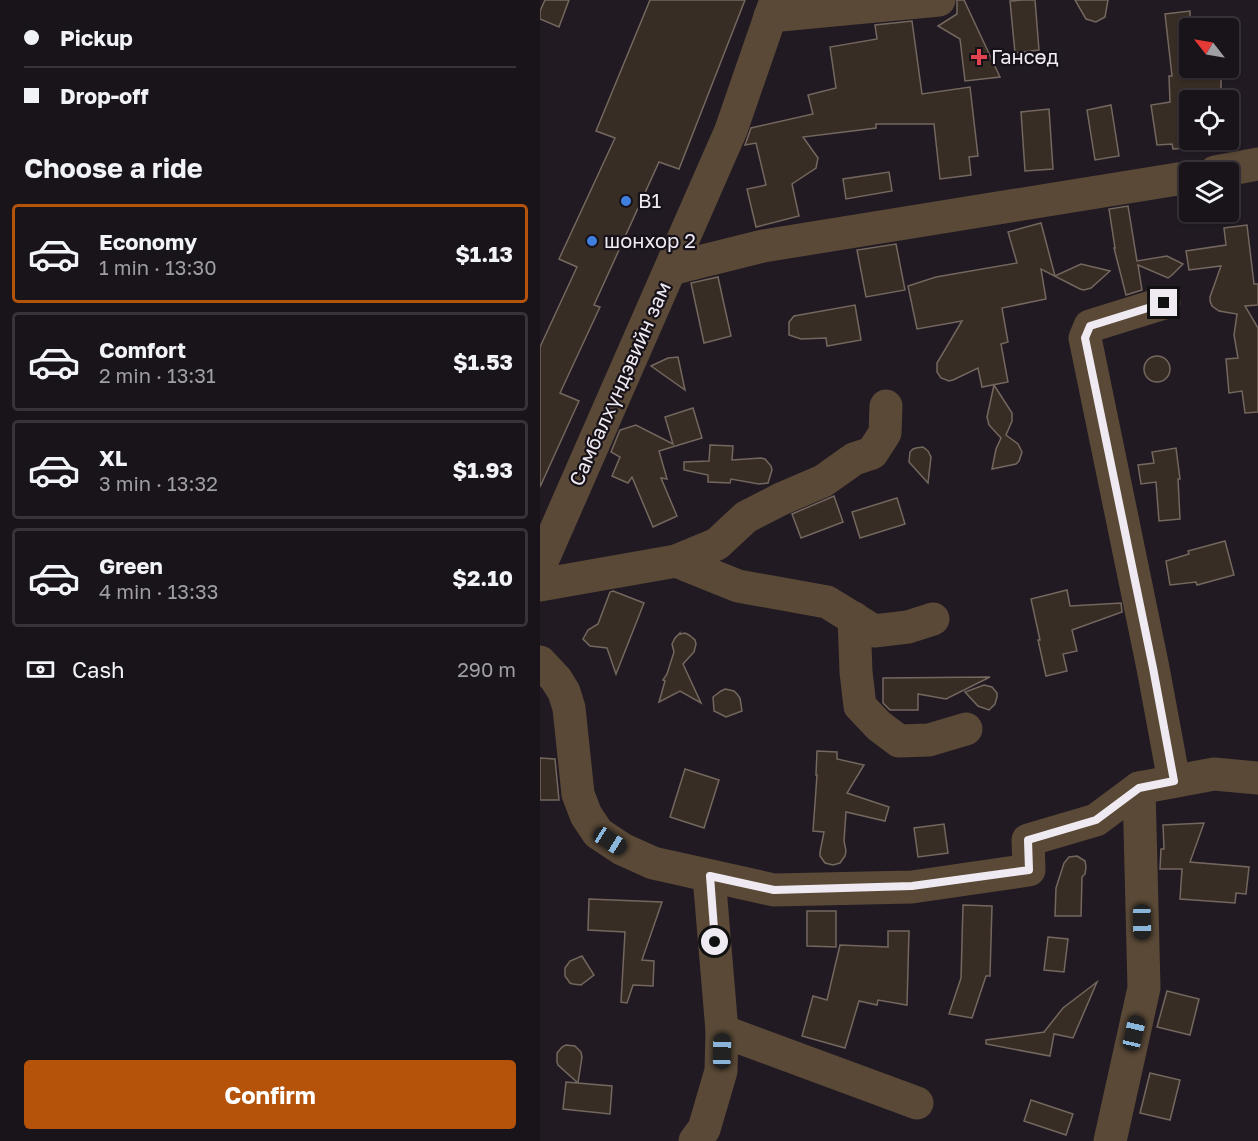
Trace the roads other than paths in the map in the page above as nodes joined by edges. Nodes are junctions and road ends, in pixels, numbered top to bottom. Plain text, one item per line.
1 (939, 0) edge
2 (773, 8) edge
3 (1258, 164) edge
4 (1239, 168) edge
5 (1179, 179) edge
6 (671, 269) junction
7 (1164, 303) dead end
8 (886, 406) dead end
9 (676, 561) junction
10 (540, 566) edge
11 (540, 585) edge
12 (854, 618) junction
13 (933, 619) dead end
14 (540, 662) edge
15 (966, 729) dead end
16 (1258, 778) edge
17 (1174, 781) junction
18 (1139, 788) junction
19 (710, 876) junction
20 (722, 1031) junction
21 (917, 1103) dead end
22 (695, 1141) edge
23 (1110, 1141) edge

1 - 2 street
2 - 6 street, Самбалхүндэвийн зам
3 - 4 street
5 - 6 street
6 - 10 street, Самбалхүндэвийн зам
7 - 17 street
8 - 9 street
9 - 11 street
9 - 12 street
12 - 13 street
12 - 15 street
14 - 19 street
16 - 17 street
17 - 18 street
18 - 19 street
18 - 23 street
19 - 20 street
20 - 21 street
20 - 22 street

